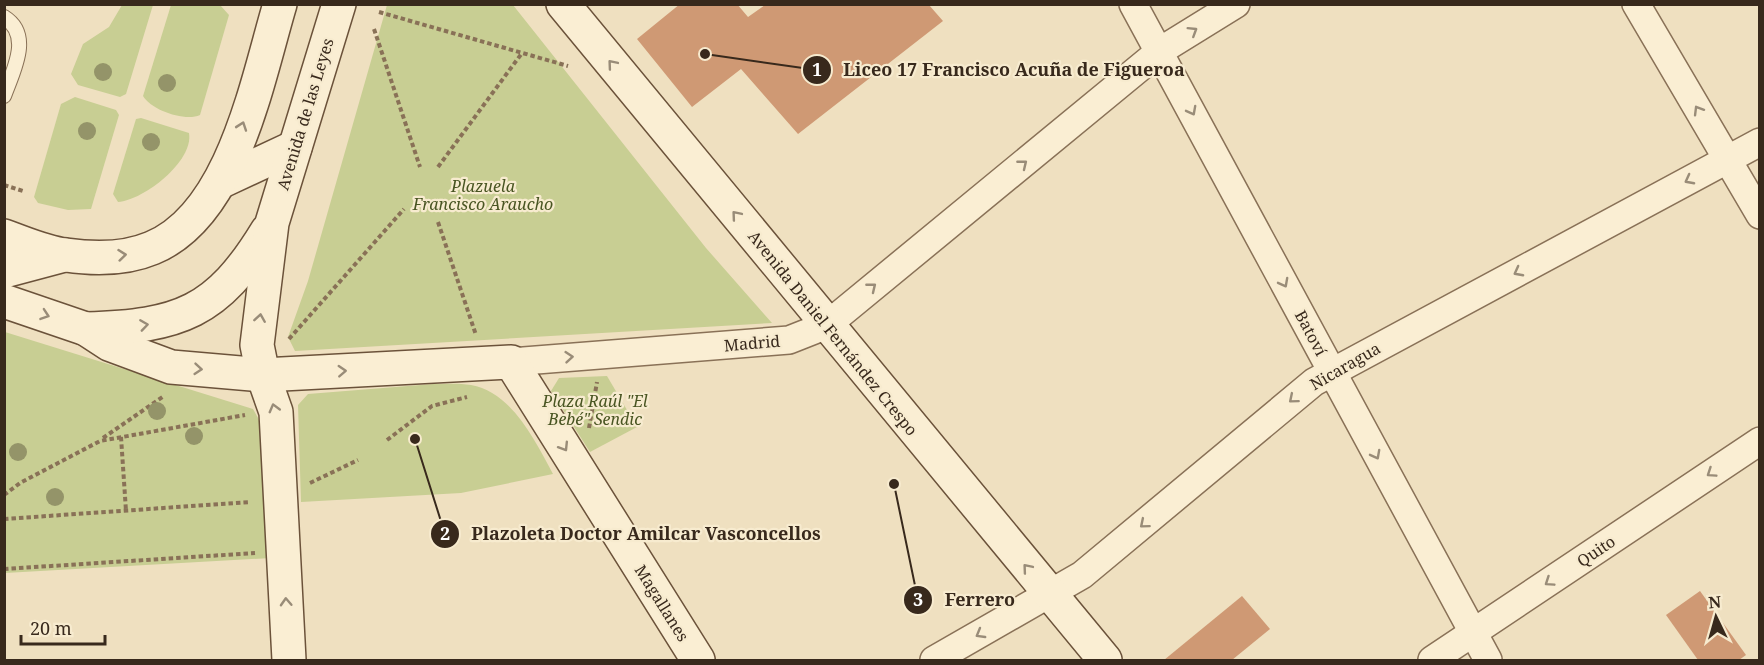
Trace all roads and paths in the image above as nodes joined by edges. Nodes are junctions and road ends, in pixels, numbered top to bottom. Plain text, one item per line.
1 (339, 4) edge
2 (563, 4) edge
3 (1134, 4) edge
4 (1236, 4) edge
5 (1636, 4) edge
6 (275, 9) edge
7 (379, 12) dead end
8 (4, 17) edge
9 (374, 29) dead end
10 (1160, 51) junction
11 (522, 53) junction
12 (568, 66) dead end
13 (4, 96) edge
14 (1760, 142) edge
15 (295, 147) junction
16 (1727, 159) junction
17 (420, 167) dead end
18 (438, 167) dead end
19 (222, 181) junction
20 (4, 185) edge
21 (23, 191) dead end
22 (404, 209) dead end
23 (1760, 215) edge
24 (438, 222) dead end
25 (272, 223) junction
26 (4, 236) edge
27 (64, 255) junction
28 (4, 272) edge
29 (4, 301) edge
30 (827, 325) junction
31 (86, 329) junction
32 (479, 344) dead end
33 (282, 347) dead end
34 (511, 362) junction
35 (1332, 372) junction
36 (599, 373) dead end
37 (263, 375) junction
38 (172, 390) dead end
39 (472, 396) dead end
40 (250, 414) dead end
41 (589, 429) dead end
42 (121, 437) junction
43 (387, 440) dead end
44 (100, 441) junction
45 (1760, 441) edge
46 (358, 460) dead end
47 (301, 488) dead end
48 (4, 495) edge
49 (251, 502) dead end
50 (126, 511) junction
51 (4, 519) edge
52 (266, 552) dead end
53 (4, 569) edge
54 (1049, 595) junction
55 (1473, 633) junction
56 (289, 660) edge
57 (698, 660) edge
58 (934, 660) edge
59 (1105, 660) edge
60 (1432, 660) edge
61 (1488, 660) edge

1 - 15 main road, Avenida de las Leyes
30 -> 2 main road, Avenida Daniel Fernández Crespo
3 - 10 street, Batoví
10 -> 4 street, Madrid
16 -> 5 street
19 -> 6 main road
7 - 11 path
8 - 13 lane
9 - 17 path
30 -> 10 street, Madrid
10 -> 35 street, Batoví
11 - 12 path
11 - 18 path
14 - 16 street, Nicaragua
15 - 19 main road
15 - 25 main road, Avenida de las Leyes
16 - 23 street
16 -> 35 street, Nicaragua
27 -> 19 main road
20 - 21 path
22 - 33 path
24 - 32 path
31 -> 25 main road, Avenida de las Leyes
37 -> 25 main road, Avenida de las Leyes
26 - 27 main road
27 - 28 main road
29 -> 31 main road, Avenida de las Leyes
34 -> 30 street, Madrid
54 -> 30 main road, Avenida Daniel Fernández Crespo
31 -> 37 main road, Avenida de las Leyes
37 -> 34 main road, Madrid
34 -> 57 main road, Magallanes
35 -> 54 street, Nicaragua
35 -> 55 street, Batoví
36 - 41 path
56 -> 37 main road
38 - 44 path
39 - 43 path
40 - 42 path
42 - 44 path
42 - 50 path
44 - 48 path
45 -> 55 street, Quito
46 - 47 path
49 - 50 path
50 - 51 path
52 - 53 path
54 -> 58 street, Nicaragua
54 - 59 main road, Avenida Daniel Fernández Crespo
55 - 60 street, Quito
55 - 61 street, Batoví

